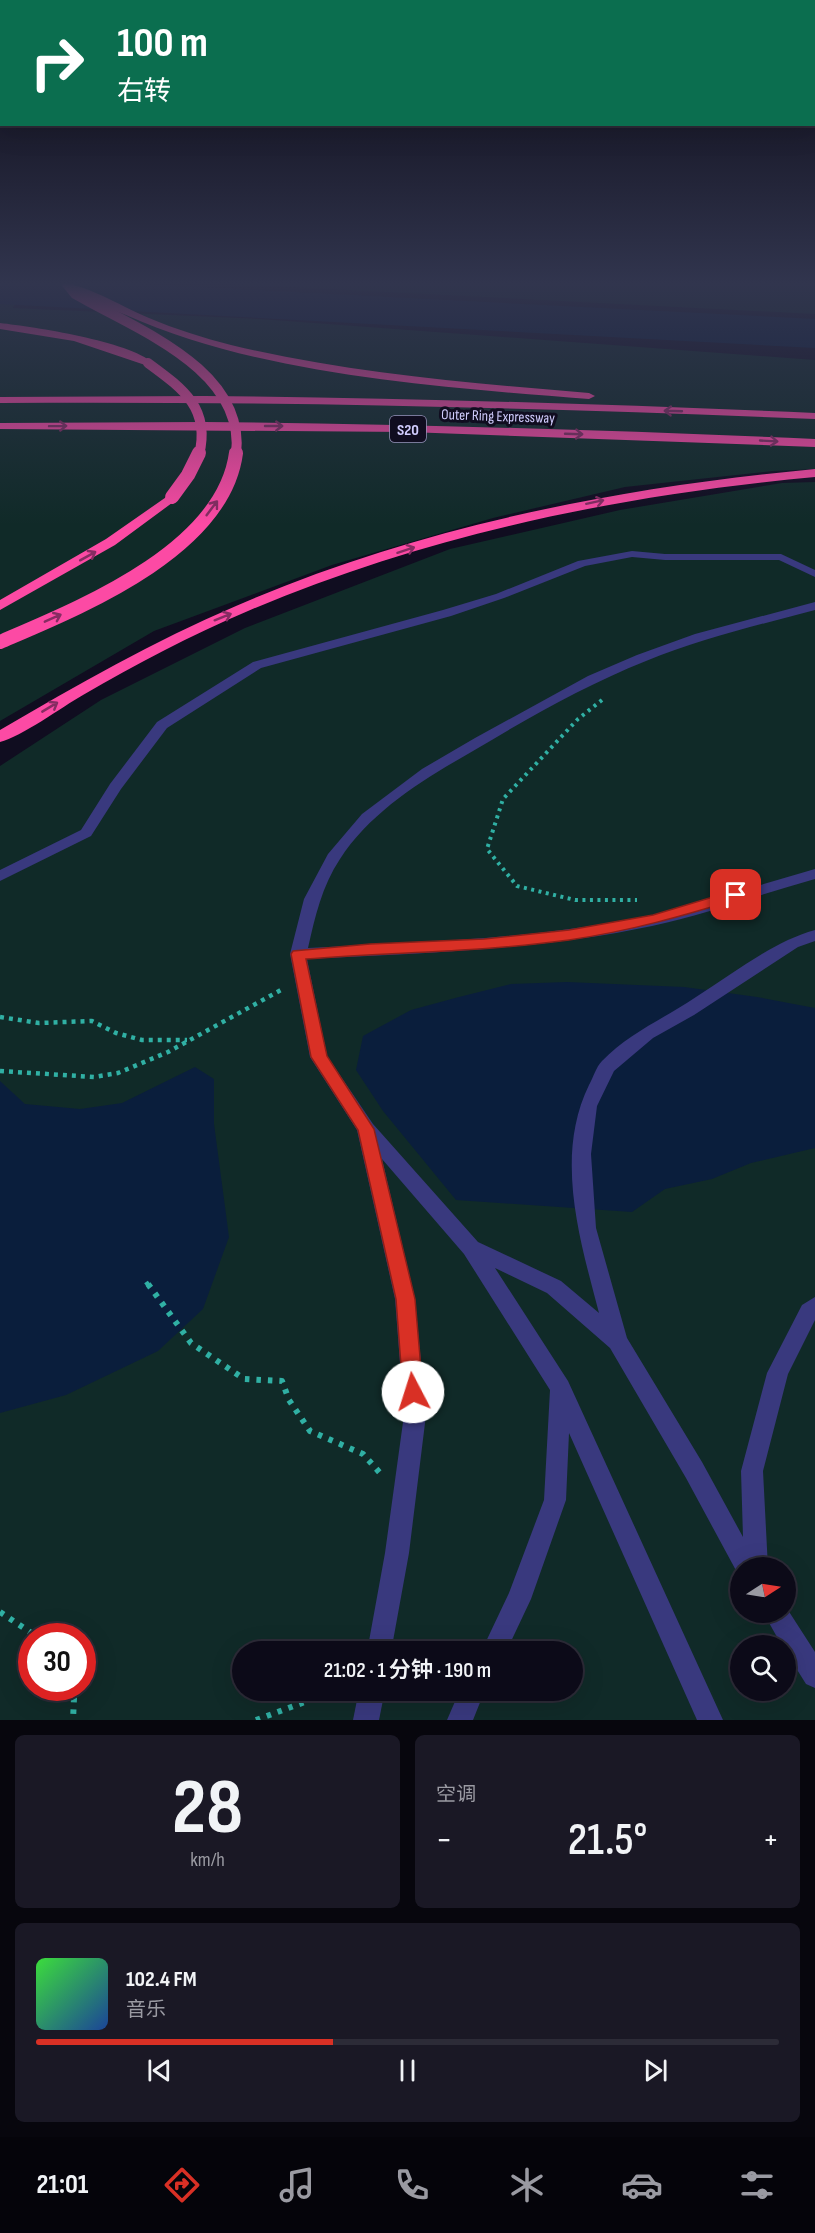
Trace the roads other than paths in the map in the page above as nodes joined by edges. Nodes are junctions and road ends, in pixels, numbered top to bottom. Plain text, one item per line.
1 (150, 364) edge
2 (191, 364) edge
3 (310, 364) edge
4 (0, 400) edge
5 (815, 407) edge
6 (815, 416) edge
7 (0, 426) edge
8 (815, 443) edge
9 (815, 473) edge
10 (815, 574) edge
11 (0, 606) edge
12 (815, 606) edge
13 (0, 642) edge
14 (0, 737) edge
15 (815, 874) edge
16 (0, 876) edge
17 (815, 935) edge
18 (298, 954) junction
19 (366, 1129) junction
20 (471, 1248) junction
21 (815, 1306) edge
22 (617, 1341) junction
23 (560, 1388) junction
24 (741, 1557) edge
25 (756, 1557) edge
26 (782, 1623) edge
27 (382, 1641) edge
28 (498, 1641) edge
29 (815, 1675) edge
30 (370, 1701) edge
31 (468, 1701) edge
32 (366, 1720) edge
33 (460, 1720) edge
34 (710, 1720) edge

11 -> 1 highway, bridge
13 -> 2 highway, bridge
3 - 5 highway
6 -> 4 highway, Outer Ring Expressway / S20
7 -> 8 highway, Outer Ring Expressway / S20
14 -> 9 highway
10 - 16 street
12 - 18 street
15 - 18 street
17 - 22 street
18 - 19 street
19 - 20 street
19 - 27 street
20 - 22 street
20 - 23 street
21 - 25 street
22 - 24 street
23 - 28 street
23 - 34 street
26 - 29 street
30 - 32 street
31 - 33 street

